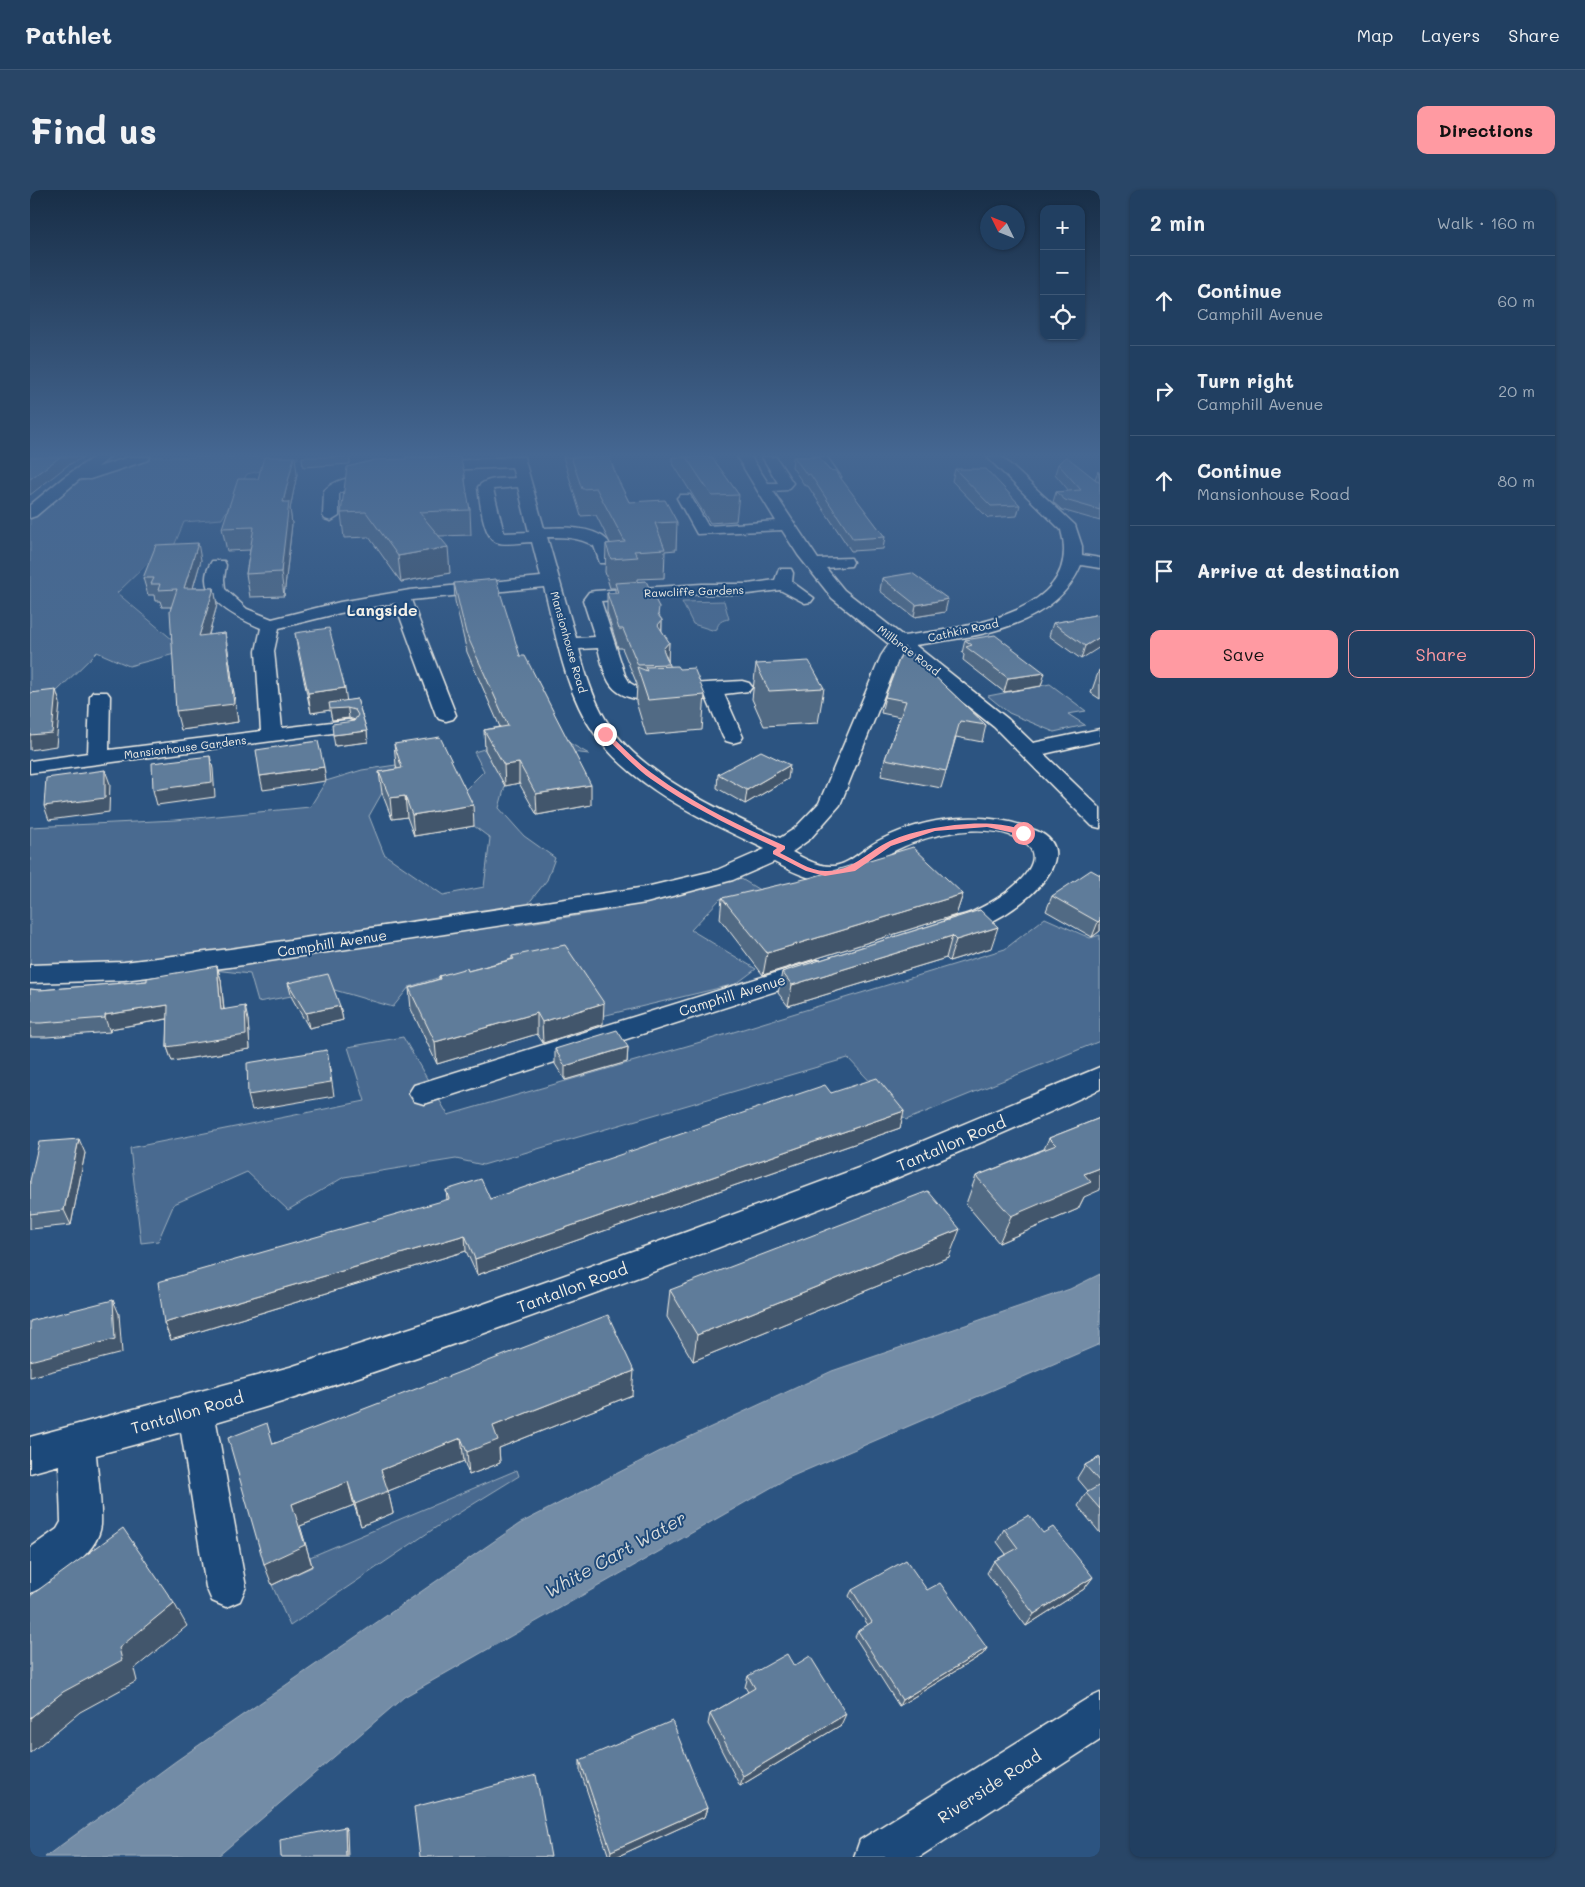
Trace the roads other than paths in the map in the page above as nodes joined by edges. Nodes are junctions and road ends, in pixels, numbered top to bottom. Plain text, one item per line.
1 (496, 535) edge
2 (538, 535) joint
3 (587, 535) edge
4 (793, 535) edge
5 (1071, 535) edge
6 (606, 559) edge
7 (1075, 559) junction
8 (845, 562) dead end
9 (1100, 563) edge
10 (813, 564) junction
11 (218, 565) dead end
12 (587, 577) dead end
13 (551, 581) junction
14 (595, 596) junction
15 (401, 597) junction
16 (805, 598) dead end
17 (271, 625) junction
18 (606, 642) junction
19 (900, 642) junction
20 (568, 644) junction
21 (742, 687) dead end
22 (712, 690) junction
23 (100, 696) dead end
24 (446, 715) dead end
25 (348, 726) edge
26 (272, 736) junction
27 (734, 737) dead end
28 (1096, 742) edge
29 (1031, 750) junction
30 (98, 758) junction
31 (30, 767) edge
32 (1100, 821) edge
33 (779, 850) junction
34 (925, 935) edge
35 (841, 961) edge
36 (30, 974) edge
37 (1100, 1077) edge
38 (424, 1093) dead end
39 (196, 1410) junction
40 (77, 1443) junction
41 (30, 1455) edge
42 (30, 1574) edge
43 (226, 1587) dead end
44 (1100, 1715) edge
45 (877, 1857) edge

1 - 2 street
2 - 13 street, Mansionhouse Road
3 - 6 street
4 - 10 street, Millbrae Road
5 - 7 street
7 - 9 street
7 - 19 street, Cathkin Road
8 - 10 street
10 - 19 street, Millbrae Road
11 - 17 street
12 - 14 street
13 - 15 street
13 - 20 street, Mansionhouse Road
14 - 16 street, Rawcliffe Gardens
14 - 18 street
15 - 17 street
15 - 24 street
17 - 26 street
18 - 20 street
18 - 22 street
19 - 29 street, Millbrae Road
19 - 33 street, Camphill Avenue
20 - 33 street, Mansionhouse Road
21 - 22 street
22 - 27 street
23 - 30 street
25 - 26 street, Mansionhouse Gardens
26 - 30 street, Mansionhouse Gardens
28 - 29 street
29 - 32 street, Millbrae Road
30 - 31 street, Mansionhouse Gardens
33 - 34 street
33 - 36 street, Camphill Avenue
35 - 38 street, Camphill Avenue
37 - 39 street, Tantallon Road
39 - 40 street, Tantallon Road
39 - 43 street
40 - 41 street, Tantallon Road
40 - 42 street
44 - 45 street, Riverside Road

